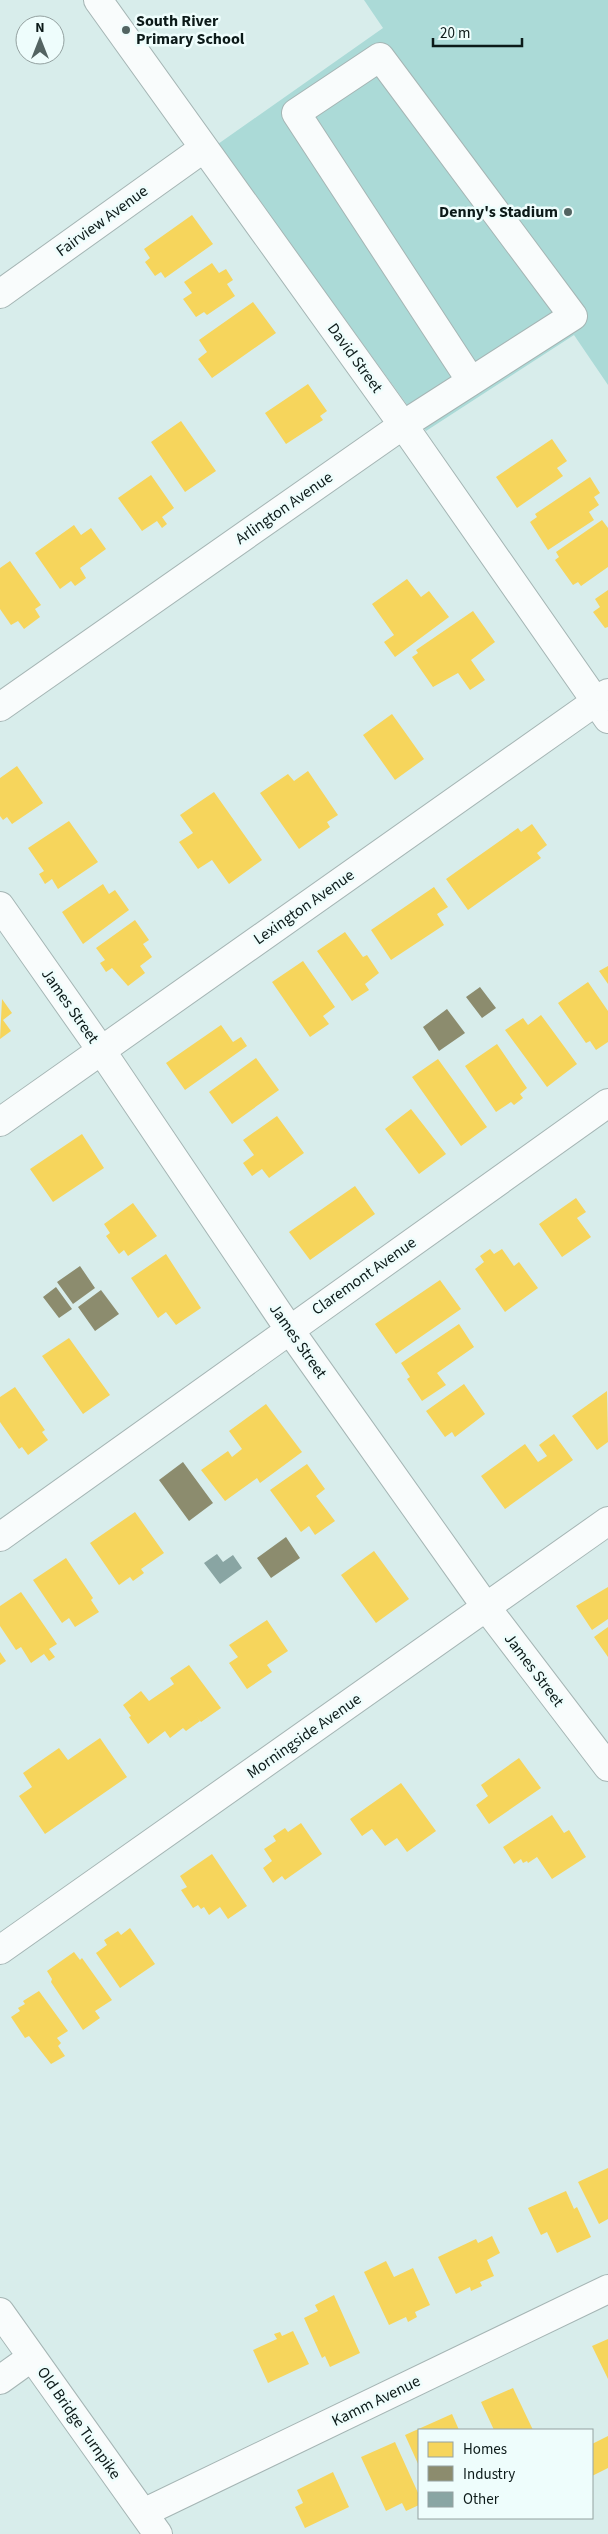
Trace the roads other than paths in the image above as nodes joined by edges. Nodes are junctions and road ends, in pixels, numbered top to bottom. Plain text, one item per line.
1 (98, 0) edge
2 (204, 148) junction
3 (0, 294) edge
4 (472, 381) junction
5 (403, 425) junction
6 (604, 704) edge
7 (0, 707) edge
8 (0, 906) edge
9 (102, 1050) junction
10 (608, 1103) edge
11 (0, 1122) edge
12 (290, 1329) junction
13 (608, 1521) edge
14 (0, 1537) edge
15 (486, 1607) junction
16 (608, 1767) edge
17 (0, 1950) edge
18 (608, 2290) edge
19 (0, 2312) edge
20 (32, 2357) junction
21 (0, 2380) edge
22 (150, 2524) edge

1 - 2 street, David Street
2 - 3 street, Fairview Avenue
2 - 5 street, David Street
4 - 4 street, Arlington Avenue
4 - 5 street, Arlington Avenue
5 - 6 street, David Street
5 - 7 street, Arlington Avenue
6 - 9 street, Lexington Avenue
8 - 9 street, James Street
9 - 11 street, Lexington Avenue
9 - 12 street, James Street
10 - 12 street, Claremont Avenue
12 - 14 street, Claremont Avenue
12 - 15 street, James Street
13 - 15 street, Morningside Avenue
15 - 16 street, James Street
15 - 17 street, Morningside Avenue
18 - 22 street, Kamm Avenue
19 - 20 street, Old Bridge Turnpike
20 - 21 street
20 - 22 street, Old Bridge Turnpike

